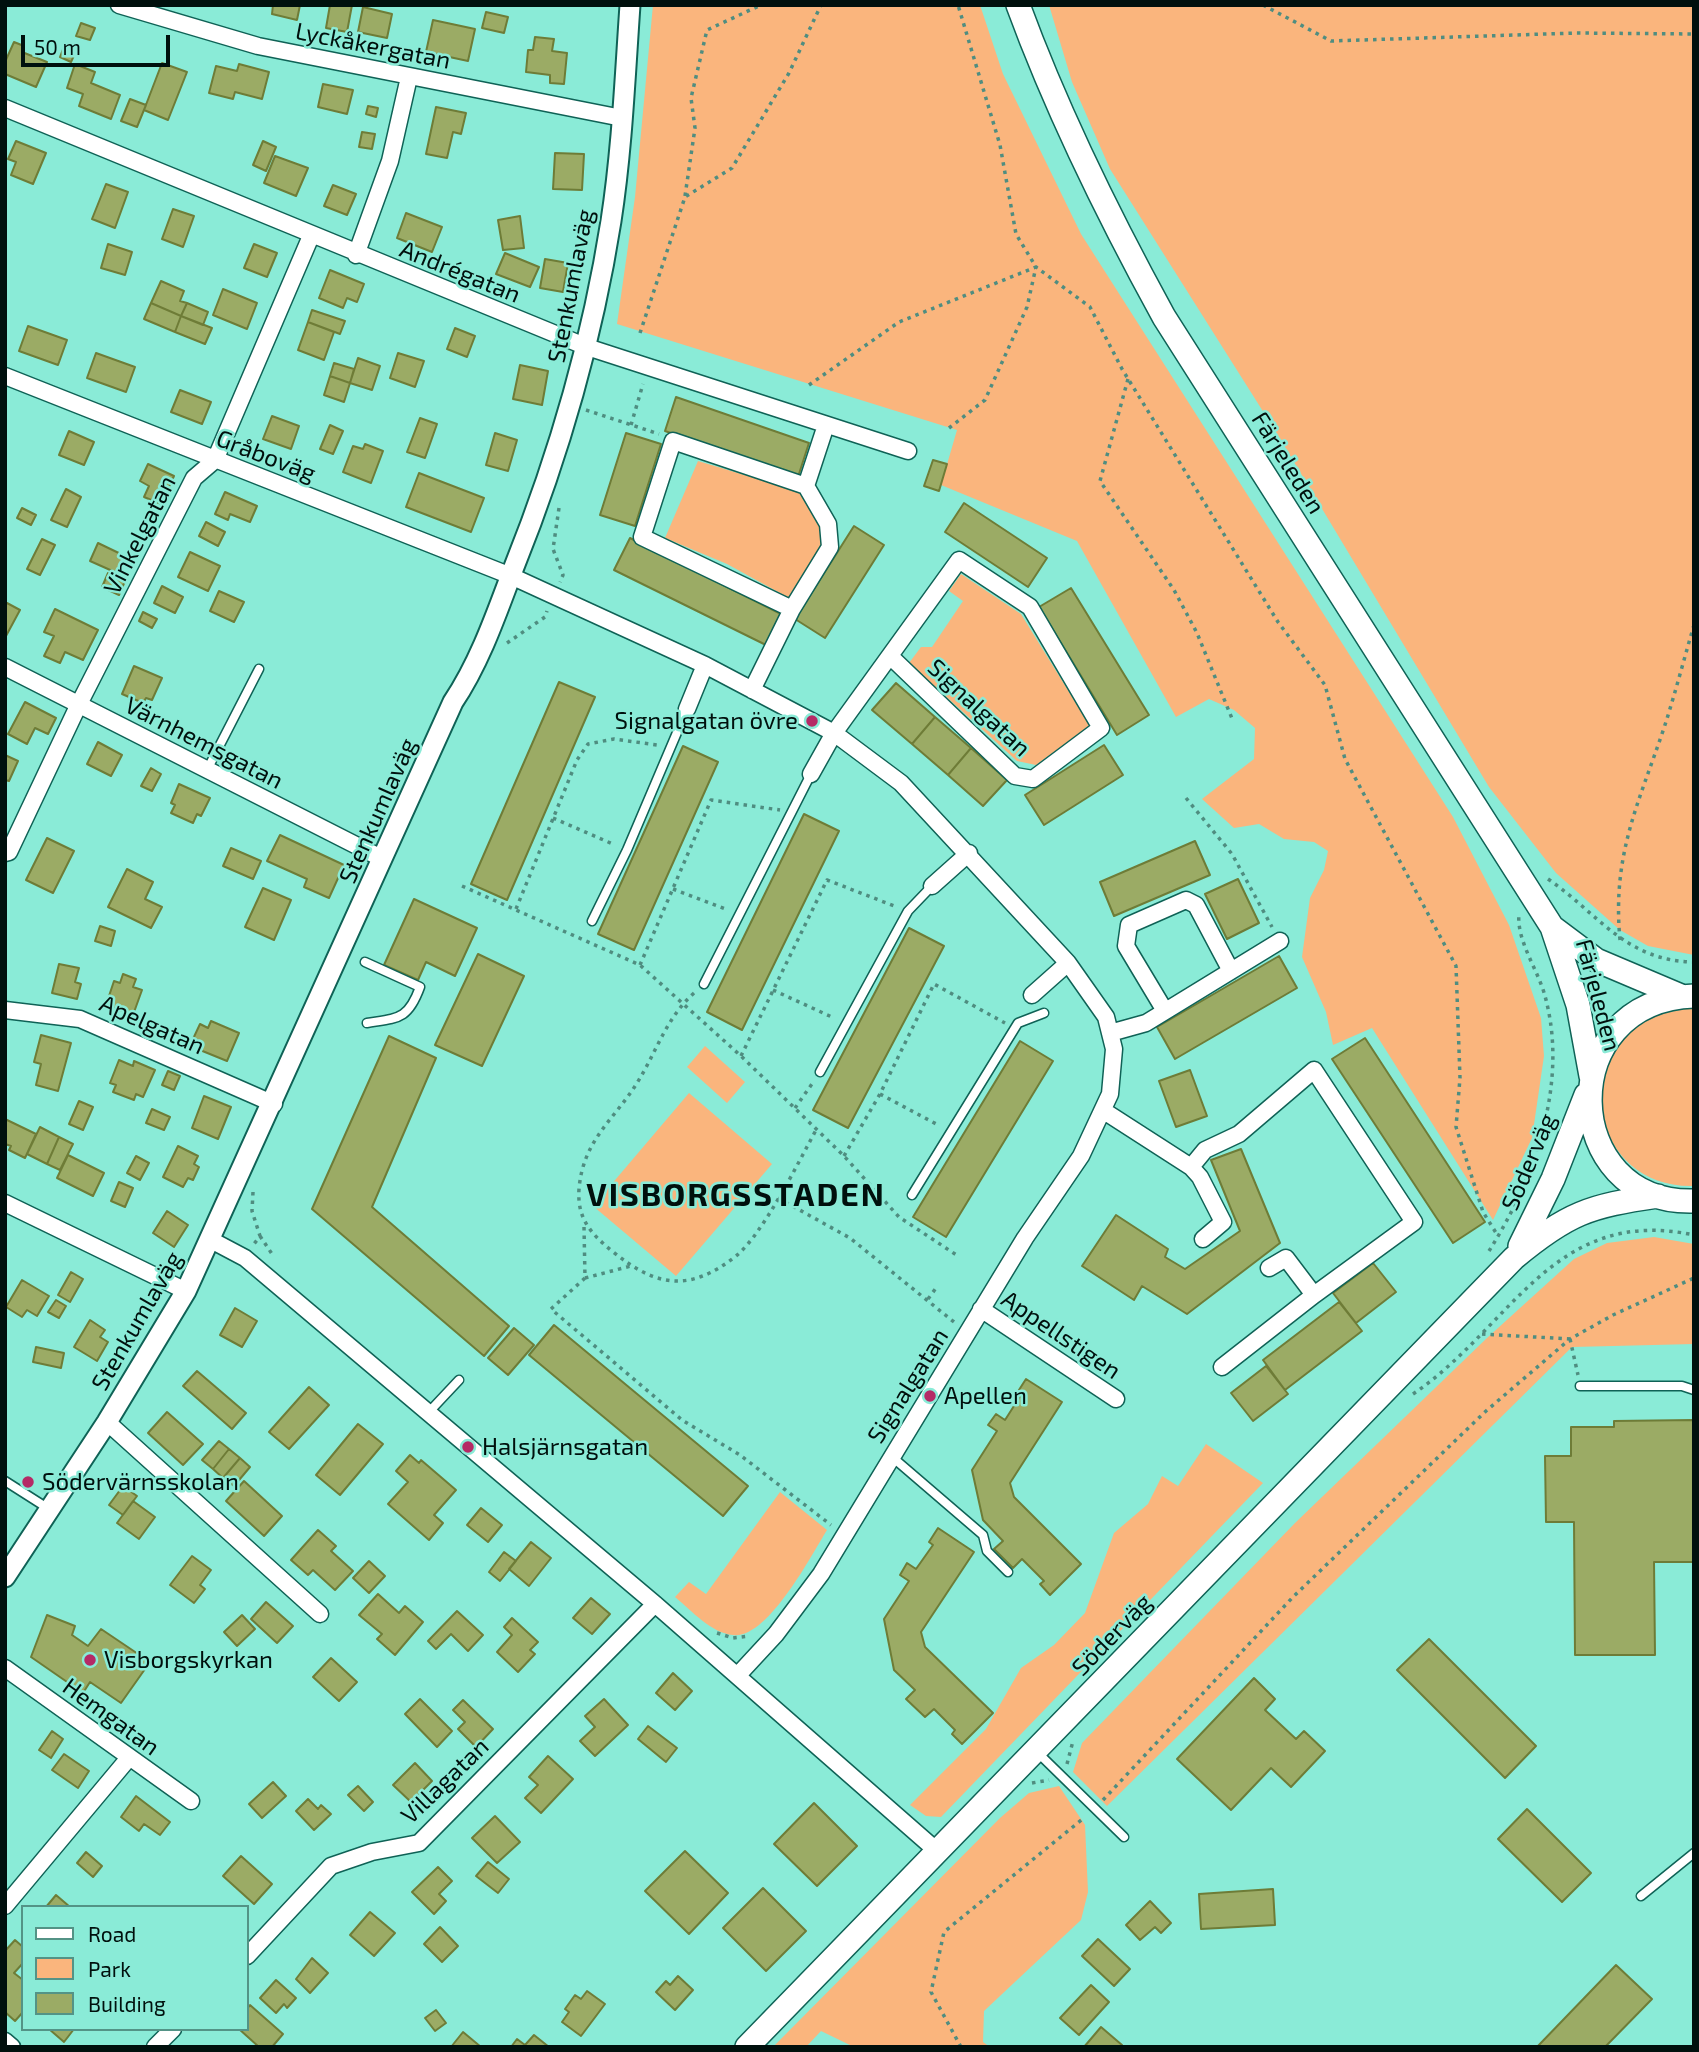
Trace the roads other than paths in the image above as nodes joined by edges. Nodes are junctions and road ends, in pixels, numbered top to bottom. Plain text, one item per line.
1 (119, 5) edge
2 (630, 5) edge
3 (1018, 5) edge
4 (409, 77) junction
5 (5, 108) edge
6 (622, 118) junction
7 (310, 236) junction
8 (356, 255) junction
9 (587, 347) junction
10 (5, 376) edge
11 (826, 425) junction
12 (908, 451) dead end
13 (215, 460) junction
14 (806, 486) junction
15 (511, 576) junction
16 (792, 609) junction
17 (891, 657) junction
18 (705, 664) junction
19 (5, 667) edge
20 (259, 669) dead end
21 (752, 690) junction
22 (79, 704) junction
23 (687, 709) joint
24 (834, 733) junction
25 (207, 770) junction
26 (811, 774) joint
27 (5, 853) edge
28 (969, 853) junction
29 (383, 859) junction
30 (932, 886) joint
31 (592, 921) dead end
32 (1552, 927) junction
33 (1279, 941) road end
34 (365, 962) dead end
35 (1068, 963) junction
36 (1231, 971) junction
37 (704, 984) dead end
38 (1032, 995) dead end
39 (1688, 997) edge
40 (5, 1010) edge
41 (1165, 1012) junction
42 (1044, 1013) dead end
43 (367, 1023) dead end
44 (1110, 1033) junction
45 (820, 1072) road end
46 (1590, 1080) junction
47 (274, 1104) junction
48 (1104, 1111) junction
49 (1191, 1167) junction
50 (912, 1195) dead end
51 (1658, 1196) junction
52 (1692, 1202) edge
53 (5, 1203) edge
54 (1203, 1239) dead end
55 (211, 1240) junction
56 (1514, 1258) junction
57 (1269, 1268) dead end
58 (186, 1291) junction
59 (1314, 1295) junction
60 (981, 1309) junction
61 (1222, 1367) dead end
62 (459, 1380) dead end
63 (1580, 1386) road end
64 (1694, 1390) edge
65 (1116, 1399) dead end
66 (428, 1413) junction
67 (107, 1422) junction
68 (891, 1456) junction
69 (5, 1480) edge
70 (49, 1509) junction
71 (1008, 1572) dead end
72 (5, 1577) edge
73 (655, 1604) junction
74 (320, 1614) dead end
75 (5, 1668) edge
76 (738, 1675) junction
77 (1036, 1751) junction
78 (128, 1759) junction
79 (191, 1801) dead end
80 (1124, 1837) dead end
81 (937, 1850) junction
82 (1694, 1853) edge
83 (1642, 1896) dead end
84 (5, 1906) edge
85 (248, 1955) edge
86 (171, 2031) edge
87 (5, 2041) edge
88 (12, 2047) edge
89 (155, 2047) edge
90 (747, 2047) edge

1 - 4 street, Lyckåkergatan
2 - 6 street, Stenkumlaväg
3 - 32 main road, Färjeleden
4 - 6 street, Lyckåkergatan
4 - 8 street
5 - 7 street, Andrégatan
6 - 9 street, Stenkumlaväg
7 - 8 street, Andrégatan
7 - 13 street, Vinkelgatan
8 - 9 street, Andrégatan
9 - 11 street, Andrégatan
9 - 15 street, Stenkumlaväg
10 - 13 street, Gråboväg
11 - 12 street, Andrégatan
11 - 14 street
13 - 15 street, Gråboväg
13 - 22 street, Vinkelgatan
14 - 16 street
14 - 16 street
15 - 18 street, Signalgatan
15 - 29 street, Stenkumlaväg
16 - 21 street
17 - 17 street, Signalgatan
17 - 24 street, Signalgatan
18 - 21 street, Signalgatan
18 - 23 street
19 - 22 street, Värnhemsgatan
20 - 25 lane
21 - 24 street, Signalgatan
22 - 25 street, Värnhemsgatan
22 - 27 street, Vinkelgatan
23 - 31 lane
24 - 26 street, Signalgatan
24 - 28 street, Signalgatan
25 - 29 street, Värnhemsgatan
26 - 37 lane, Signalgatan
28 - 30 street
28 - 35 street, Signalgatan
29 - 47 street, Stenkumlaväg
30 - 45 lane
32 - 39 main road, Färjeleden
32 - 46 main road, Färjeleden
33 - 36 street
34 - 43 lane
35 - 38 street
35 - 44 street, Signalgatan
36 - 41 street
36 - 41 street
39 - 46 main road, Söderväg
40 - 47 street, Apelgatan
41 - 44 street
42 - 50 lane
44 - 48 street, Signalgatan
46 - 51 main road, Färjeleden
46 - 56 main road, Söderväg
47 - 55 street, Stenkumlaväg
48 - 49 street
48 - 60 street, Signalgatan
49 - 54 street
49 - 59 street
51 - 52 main road
51 - 56 main road, Söderväg
53 - 58 street
55 - 58 street, Stenkumlaväg
55 - 66 street
56 - 77 main road, Söderväg
57 - 59 street
58 - 67 street, Stenkumlaväg
59 - 61 street
60 - 65 street, Appellstigen
60 - 68 street, Signalgatan
62 - 66 lane
63 - 64 lane
66 - 73 street
67 - 70 street, Stenkumlaväg
67 - 74 street
68 - 71 lane
68 - 76 street, Signalgatan
69 - 70 lane
70 - 72 street, Stenkumlaväg
73 - 76 street
73 - 85 street, Villagatan
75 - 78 street, Hemgatan
76 - 81 street
77 - 80 lane
77 - 81 main road, Söderväg
78 - 79 street, Hemgatan
78 - 84 street
81 - 90 main road, Söderväg
82 - 83 lane
86 - 89 street
87 - 88 street

